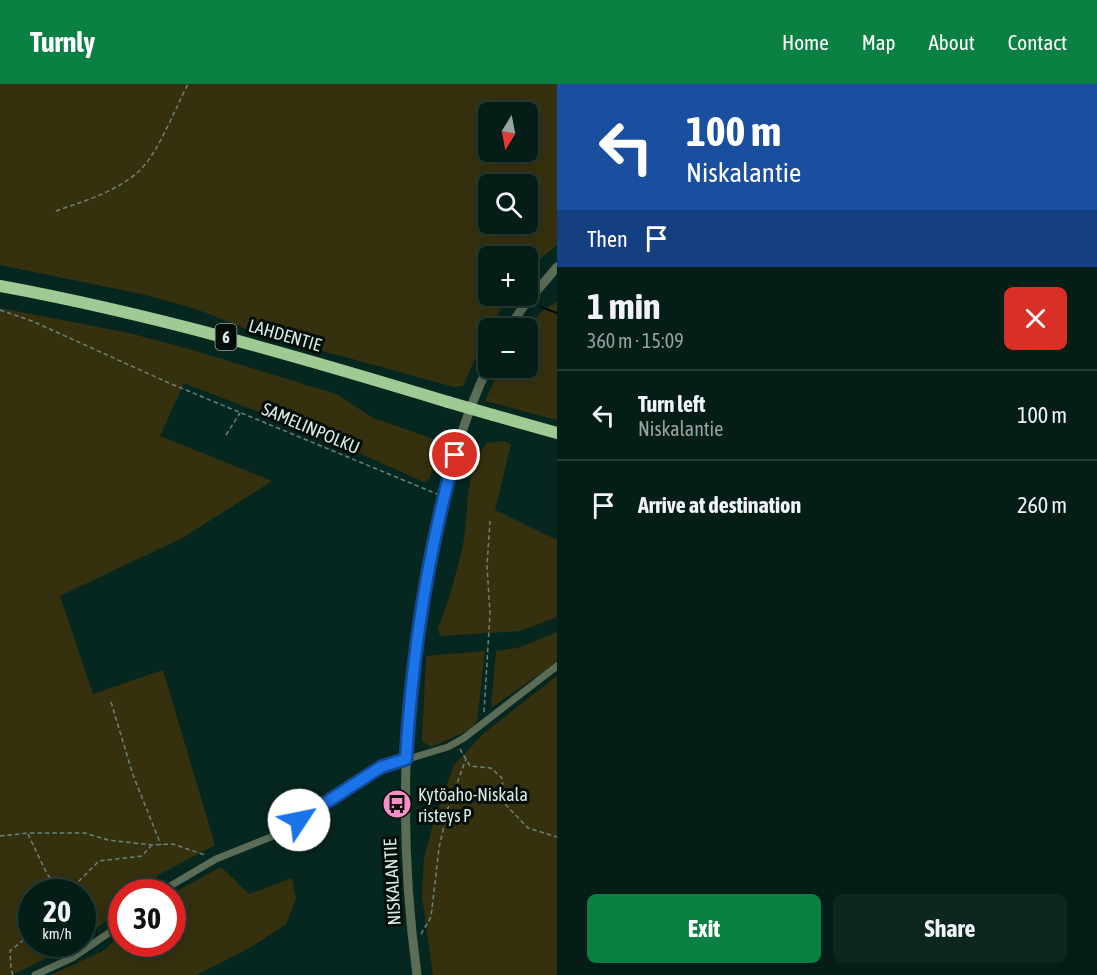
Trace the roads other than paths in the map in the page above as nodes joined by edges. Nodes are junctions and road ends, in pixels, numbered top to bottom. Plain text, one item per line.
1 (557, 267) edge
2 (0, 286) edge
3 (517, 318) edge
4 (484, 378) edge
5 (557, 433) edge
6 (557, 666) edge
7 (406, 759) junction
8 (183, 879) edge
9 (108, 934) edge
10 (35, 975) edge
11 (417, 975) edge

1 - 3 street
2 - 5 highway, LAHDENTIE / 6, bridge
4 - 7 street, NISKALANTIE
6 - 7 street
7 - 8 street
7 - 11 street, NISKALANTIE
9 - 10 street

